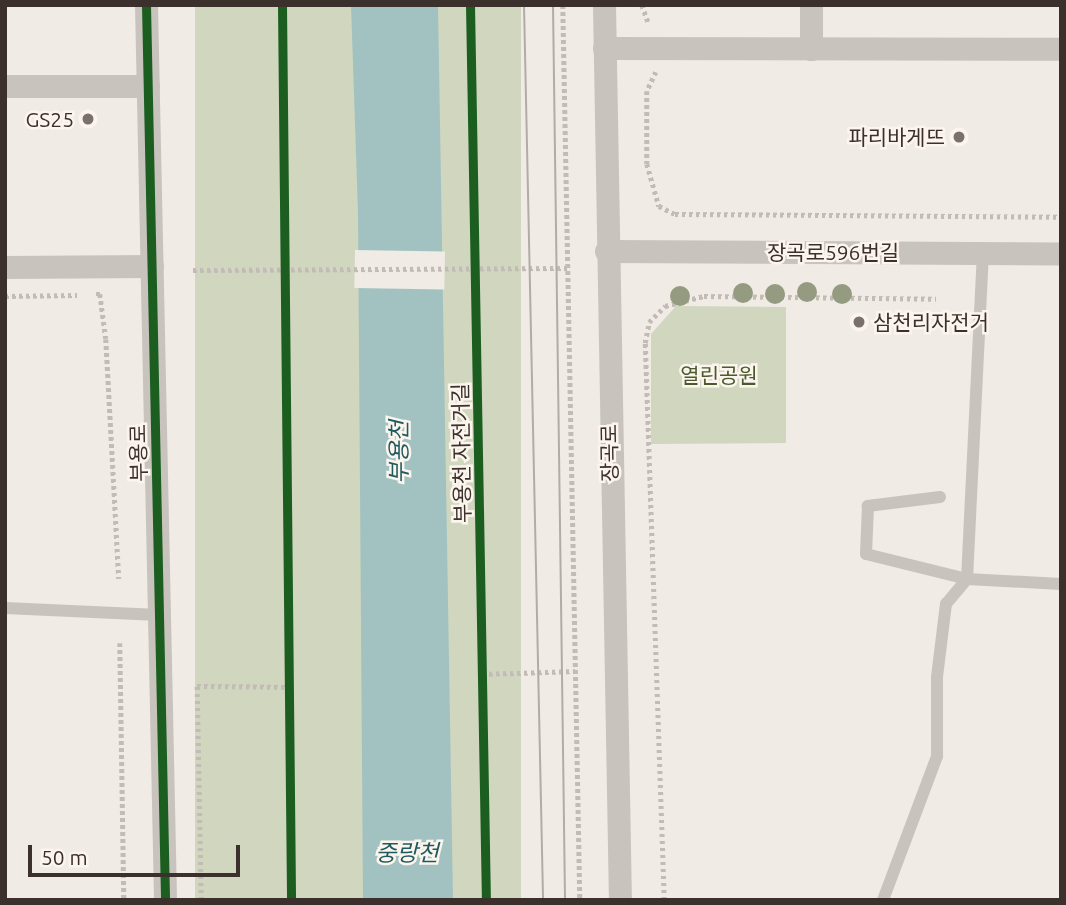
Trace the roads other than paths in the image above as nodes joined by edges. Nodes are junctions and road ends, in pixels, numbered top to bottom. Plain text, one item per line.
1 (146, 5) edge
2 (604, 5) edge
3 (811, 5) edge
4 (604, 48) junction
5 (811, 48) junction
6 (1061, 50) edge
7 (5, 86) edge
8 (148, 86) junction
9 (606, 251) junction
10 (983, 252) junction
11 (1061, 253) edge
12 (152, 266) junction
13 (5, 267) edge
14 (940, 497) dead end
15 (967, 579) junction
16 (1061, 584) edge
17 (5, 608) edge
18 (159, 615) junction
19 (165, 900) edge
20 (620, 900) edge
21 (883, 900) edge

1 - 8 street, 부용로
2 - 4 street, 장곡로
3 - 5 street
4 - 5 street
4 - 9 street, 장곡로
5 - 6 street
7 - 8 street
8 - 12 street, 부용로
9 - 10 street, 장곡로596번길
9 - 20 street, 장곡로
10 - 11 street, 장곡로596번길
10 - 15 lane
12 - 13 street
12 - 18 street, 부용로
14 - 15 lane
15 - 16 lane
15 - 21 lane
17 - 18 lane
18 - 19 street, 부용로

